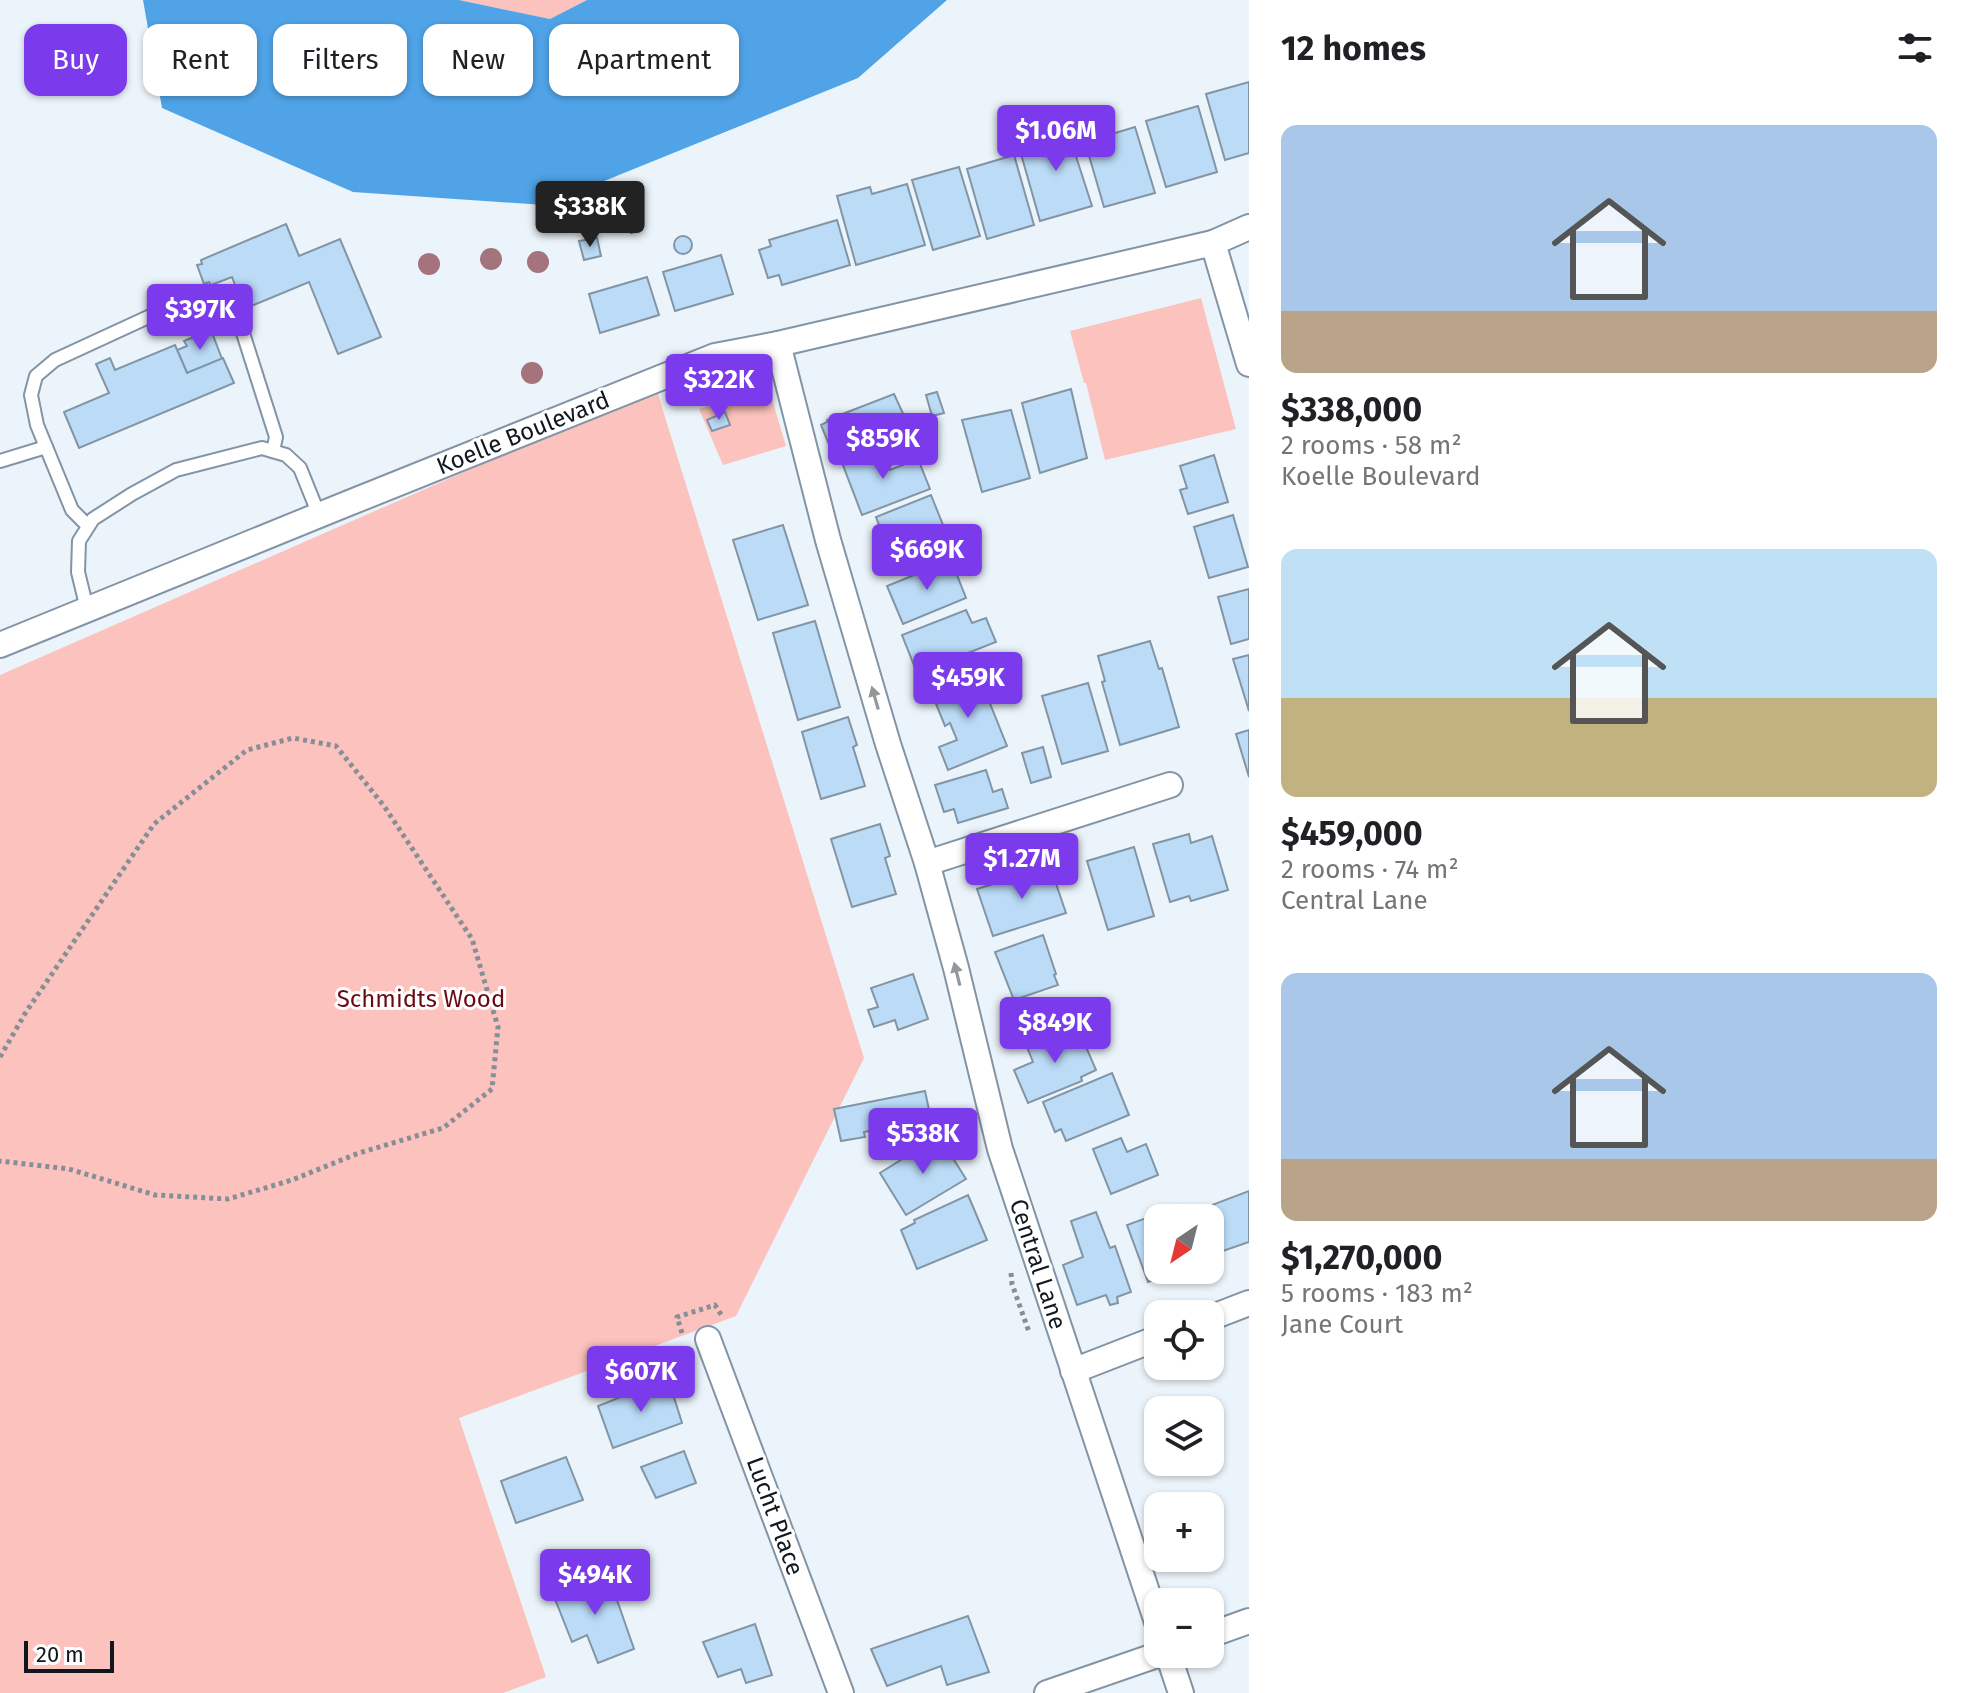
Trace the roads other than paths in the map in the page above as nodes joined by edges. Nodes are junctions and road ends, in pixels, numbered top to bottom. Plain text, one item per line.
1 (1249, 227) edge
2 (1213, 243) junction
3 (778, 344) junction
4 (1249, 364) edge
5 (46, 447) junction
6 (273, 451) junction
7 (0, 461) edge
8 (319, 515) junction
9 (88, 526) junction
10 (87, 609) junction
11 (0, 645) edge
12 (1170, 785) dead end
13 (927, 863) junction
14 (1249, 1303) edge
15 (1224, 1313) edge
16 (708, 1339) dead end
17 (1144, 1343) edge
18 (1073, 1371) junction
19 (1146, 1588) edge
20 (1249, 1621) edge
21 (1224, 1630) edge
22 (1144, 1660) edge
23 (1173, 1668) edge
24 (841, 1693) edge
25 (1047, 1693) edge
26 (1181, 1693) edge

1 - 2 street, Koelle Boulevard
2 - 3 street, Koelle Boulevard
2 - 4 street
3 - 8 street, Koelle Boulevard
13 -> 3 street, Central Lane
5 - 6 lane
5 - 7 lane
5 - 9 lane
6 - 8 lane
6 - 9 lane
8 - 10 street, Koelle Boulevard
9 - 10 lane
10 - 11 street, Koelle Boulevard
12 - 13 street
18 -> 13 street, Central Lane
14 - 15 street
16 - 24 street, Lucht Place
17 - 18 street
18 - 19 street, Central Lane
20 - 21 street
22 - 25 street
23 - 26 street

